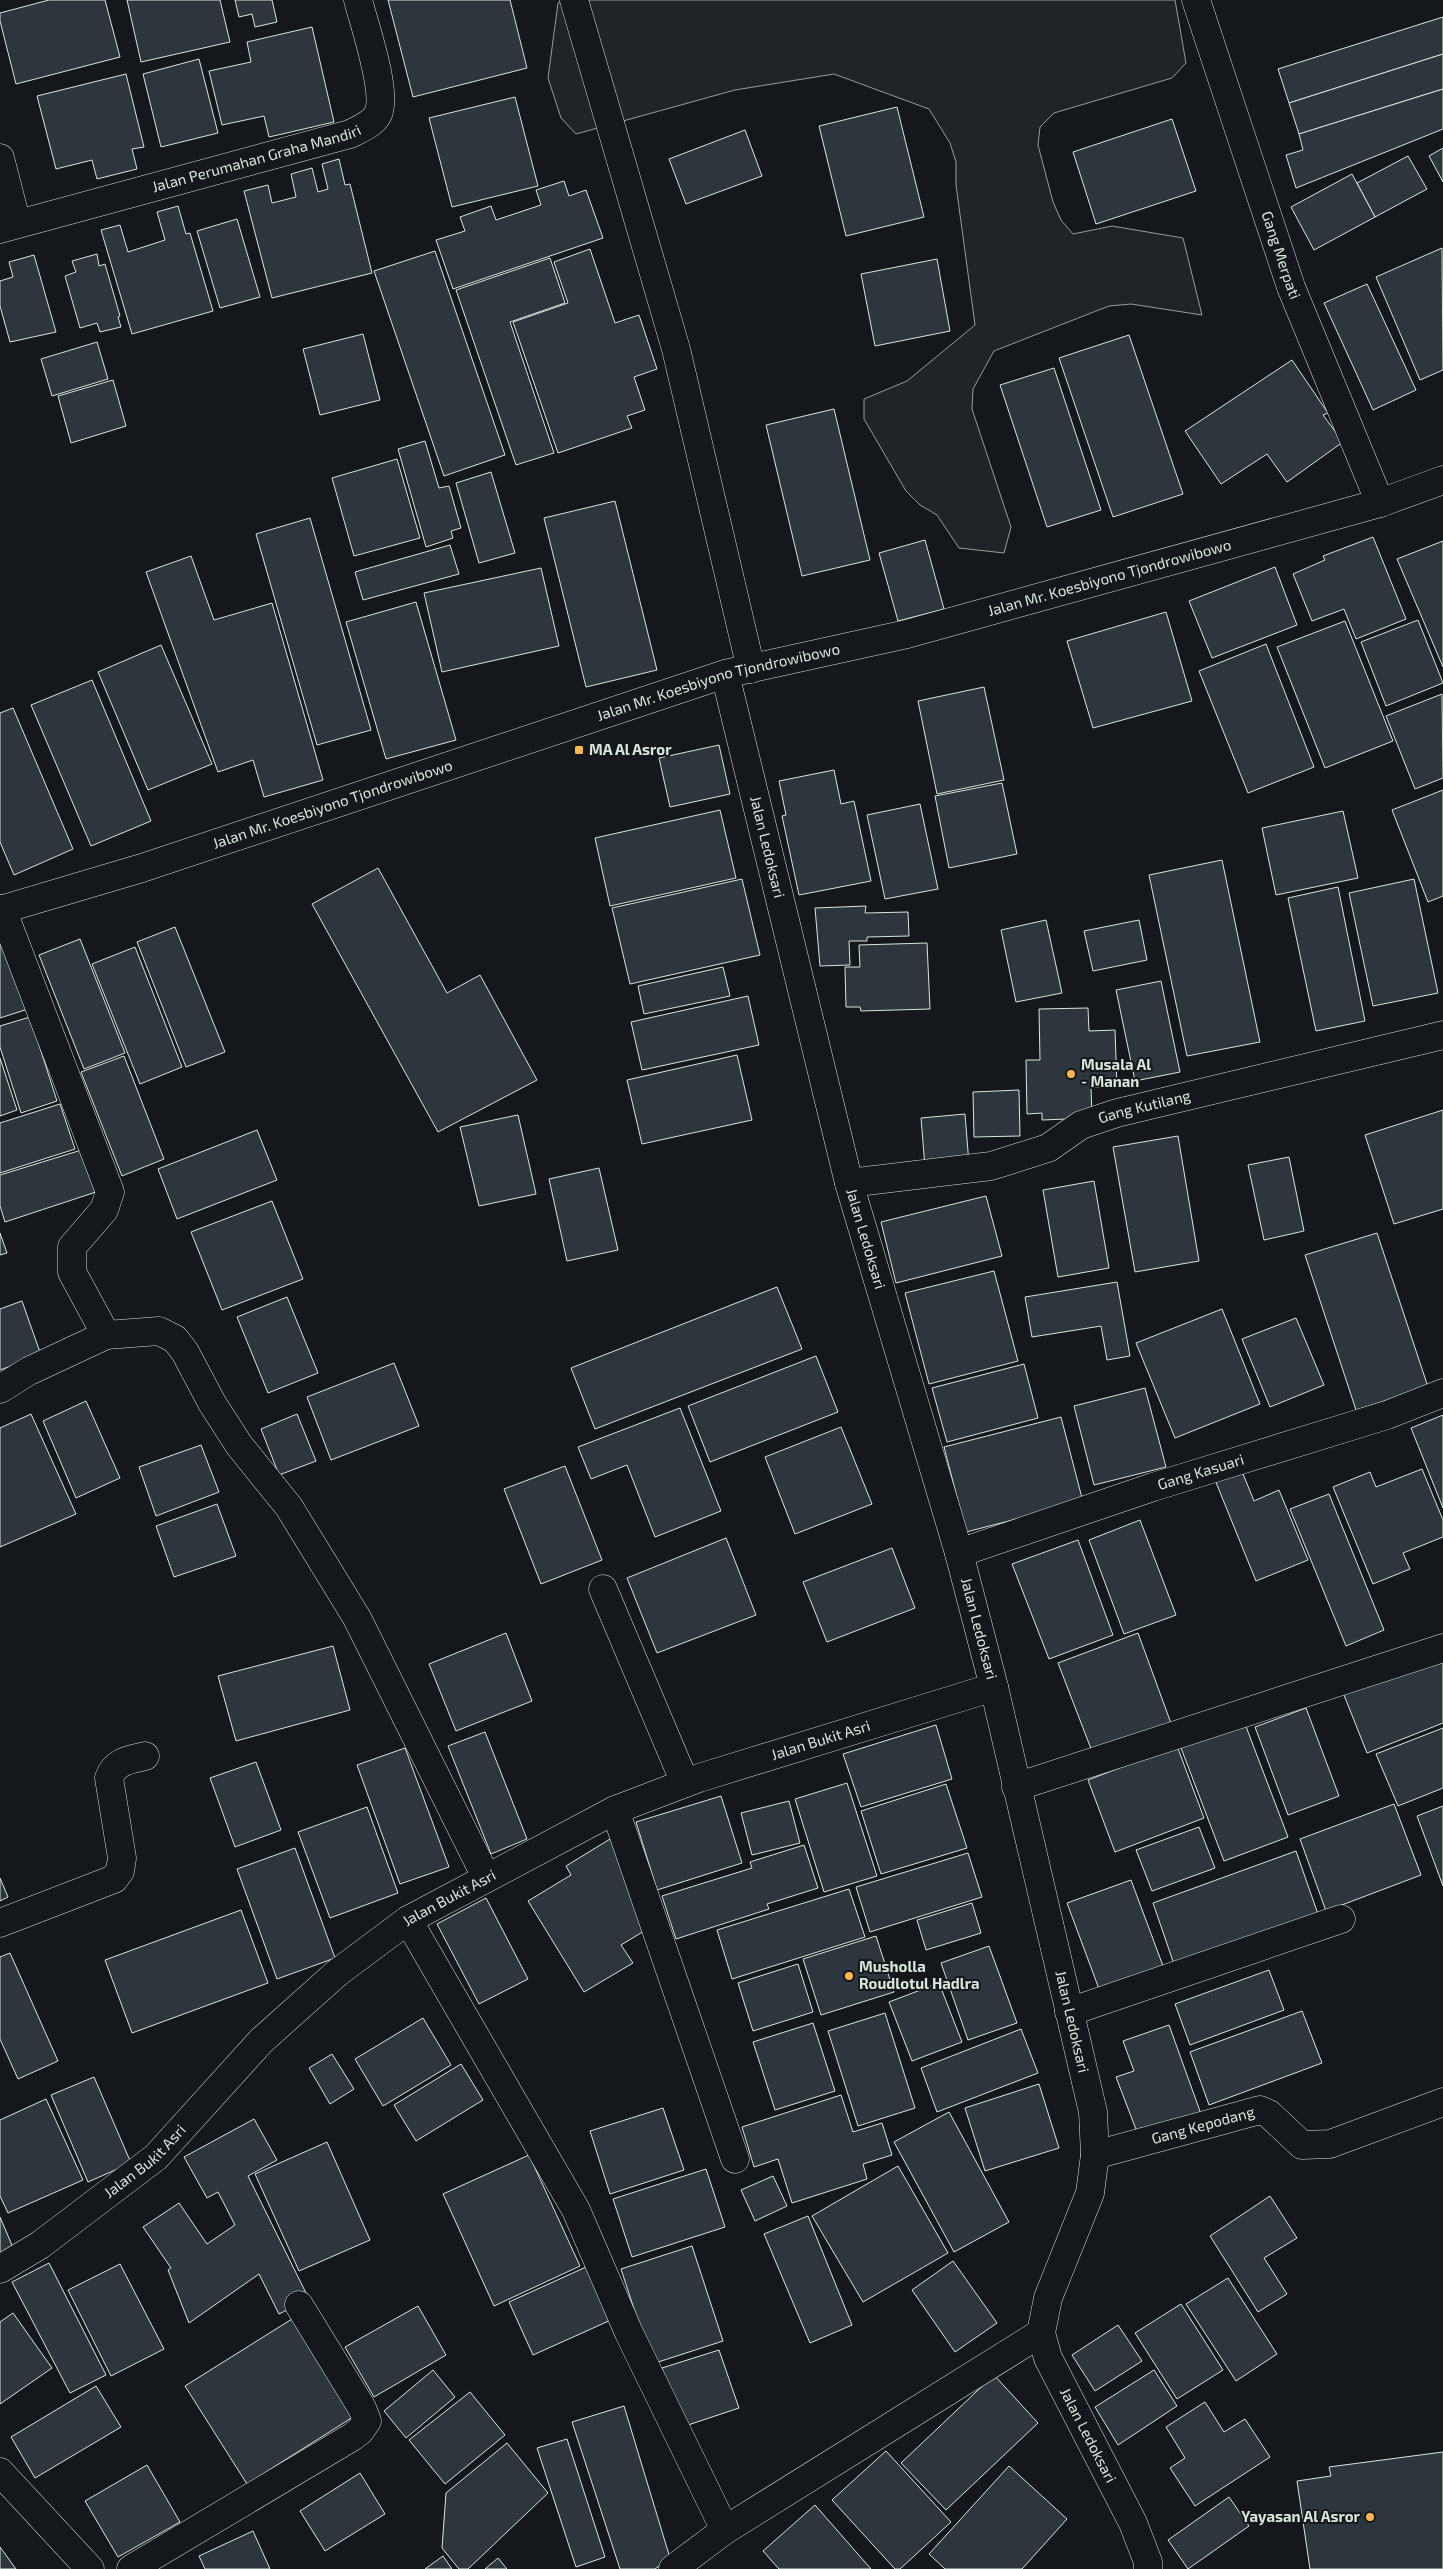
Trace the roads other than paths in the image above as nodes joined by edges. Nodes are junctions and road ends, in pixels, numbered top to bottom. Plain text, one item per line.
1 (358, 0) edge
2 (574, 0) edge
3 (1196, 0) edge
4 (0, 158) edge
5 (9, 226) edge
6 (1443, 480) edge
7 (1380, 504) junction
8 (751, 669) junction
9 (725, 674) junction
10 (1, 909) edge
11 (1443, 1035) edge
12 (849, 1183) junction
13 (106, 1335) junction
14 (0, 1389) edge
15 (1443, 1393) edge
16 (960, 1553) junction
17 (603, 1589) dead end
18 (1443, 1648) edge
19 (994, 1687) junction
20 (145, 1756) dead end
21 (685, 1782) junction
22 (1016, 1787) junction
23 (615, 1810) junction
24 (486, 1877) junction
25 (1341, 1919) dead end
26 (408, 1920) junction
27 (0, 1923) edge
28 (1069, 2012) junction
29 (1443, 2102) edge
30 (1095, 2155) junction
31 (735, 2159) dead end
32 (0, 2269) edge
33 (299, 2306) dead end
34 (1041, 2333) junction
35 (0, 2472) edge
36 (725, 2530) junction
37 (90, 2569) edge
38 (131, 2569) edge
39 (673, 2569) edge
40 (1148, 2569) edge

1 - 5 street, Jalan Perumahan Graha Mandiri
2 - 8 street
3 - 7 street, Gang Merpati
4 - 5 street, Jalan Perumahan Graha Mandiri
6 - 7 street, Jalan Mr. Koesbiyono Tjondrowibowo
7 - 8 street, Jalan Mr. Koesbiyono Tjondrowibowo
8 - 9 street, Jalan Mr. Koesbiyono Tjondrowibowo
9 - 10 street, Jalan Mr. Koesbiyono Tjondrowibowo
9 - 12 street, Jalan Ledoksari
10 - 13 street
11 - 12 street, Gang Kutilang
12 - 16 street, Jalan Ledoksari
13 - 14 street
13 - 24 street
15 - 16 street, Gang Kasuari
16 - 19 street, Jalan Ledoksari
17 - 21 street
18 - 22 street
19 - 21 street, Jalan Bukit Asri
19 - 22 street, Jalan Ledoksari
20 - 27 street
21 - 23 street, Jalan Bukit Asri
22 - 28 street, Jalan Ledoksari
23 - 24 street, Jalan Bukit Asri
23 - 31 street
24 - 26 street, Jalan Bukit Asri
25 - 28 street
26 - 32 street, Jalan Bukit Asri
26 - 36 street
28 - 30 street, Jalan Ledoksari
29 - 30 street, Gang Kepodang
30 - 34 street, Jalan Ledoksari
33 - 38 street
34 - 36 street
34 - 40 street, Jalan Ledoksari
35 - 37 street
36 - 39 street

